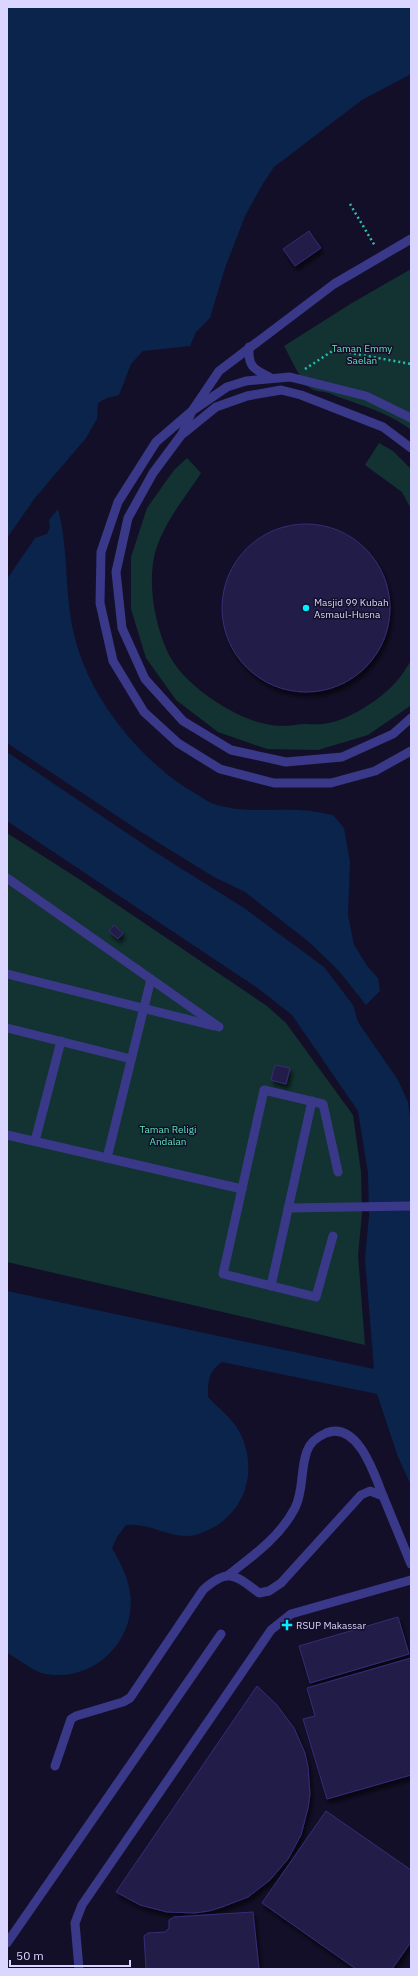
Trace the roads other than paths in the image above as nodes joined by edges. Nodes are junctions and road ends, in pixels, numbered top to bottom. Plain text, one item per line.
1 (411, 239) edge
2 (249, 347) junction
3 (272, 378) junction
4 (192, 411) junction
5 (411, 418) edge
6 (182, 434) junction
7 (411, 448) edge
8 (411, 718) edge
9 (411, 751) edge
10 (7, 878) edge
11 (7, 974) edge
12 (151, 979) junction
13 (144, 1009) junction
14 (7, 1028) edge
15 (61, 1042) junction
16 (131, 1060) junction
17 (312, 1101) junction
18 (7, 1135) edge
19 (34, 1141) junction
20 (106, 1158) junction
21 (338, 1172) dead end
22 (242, 1189) junction
23 (411, 1206) edge
24 (288, 1208) junction
25 (333, 1236) dead end
26 (271, 1286) junction
27 (383, 1496) junction
28 (411, 1564) edge
29 (227, 1576) junction
30 (411, 1580) edge
31 (221, 1634) dead end
32 (55, 1766) dead end
33 (7, 1943) edge
34 (79, 1969) edge

1 - 2 lane
2 - 3 lane
2 - 4 lane
3 - 4 lane
3 - 5 lane
4 - 6 lane
4 - 9 lane
6 - 7 lane
6 - 8 lane
10 - 12 lane
11 - 13 lane
12 - 13 lane
12 - 13 lane
13 - 16 lane
14 - 15 lane
15 - 16 lane
15 - 19 lane
16 - 20 lane
17 - 21 lane
17 - 22 lane
17 - 24 lane
18 - 19 lane
19 - 20 lane
20 - 22 lane
22 - 26 lane
23 - 24 lane
24 - 26 lane
25 - 26 lane
27 - 28 lane
27 - 29 lane
27 - 29 lane
29 - 32 lane
30 - 34 lane
31 - 33 lane

